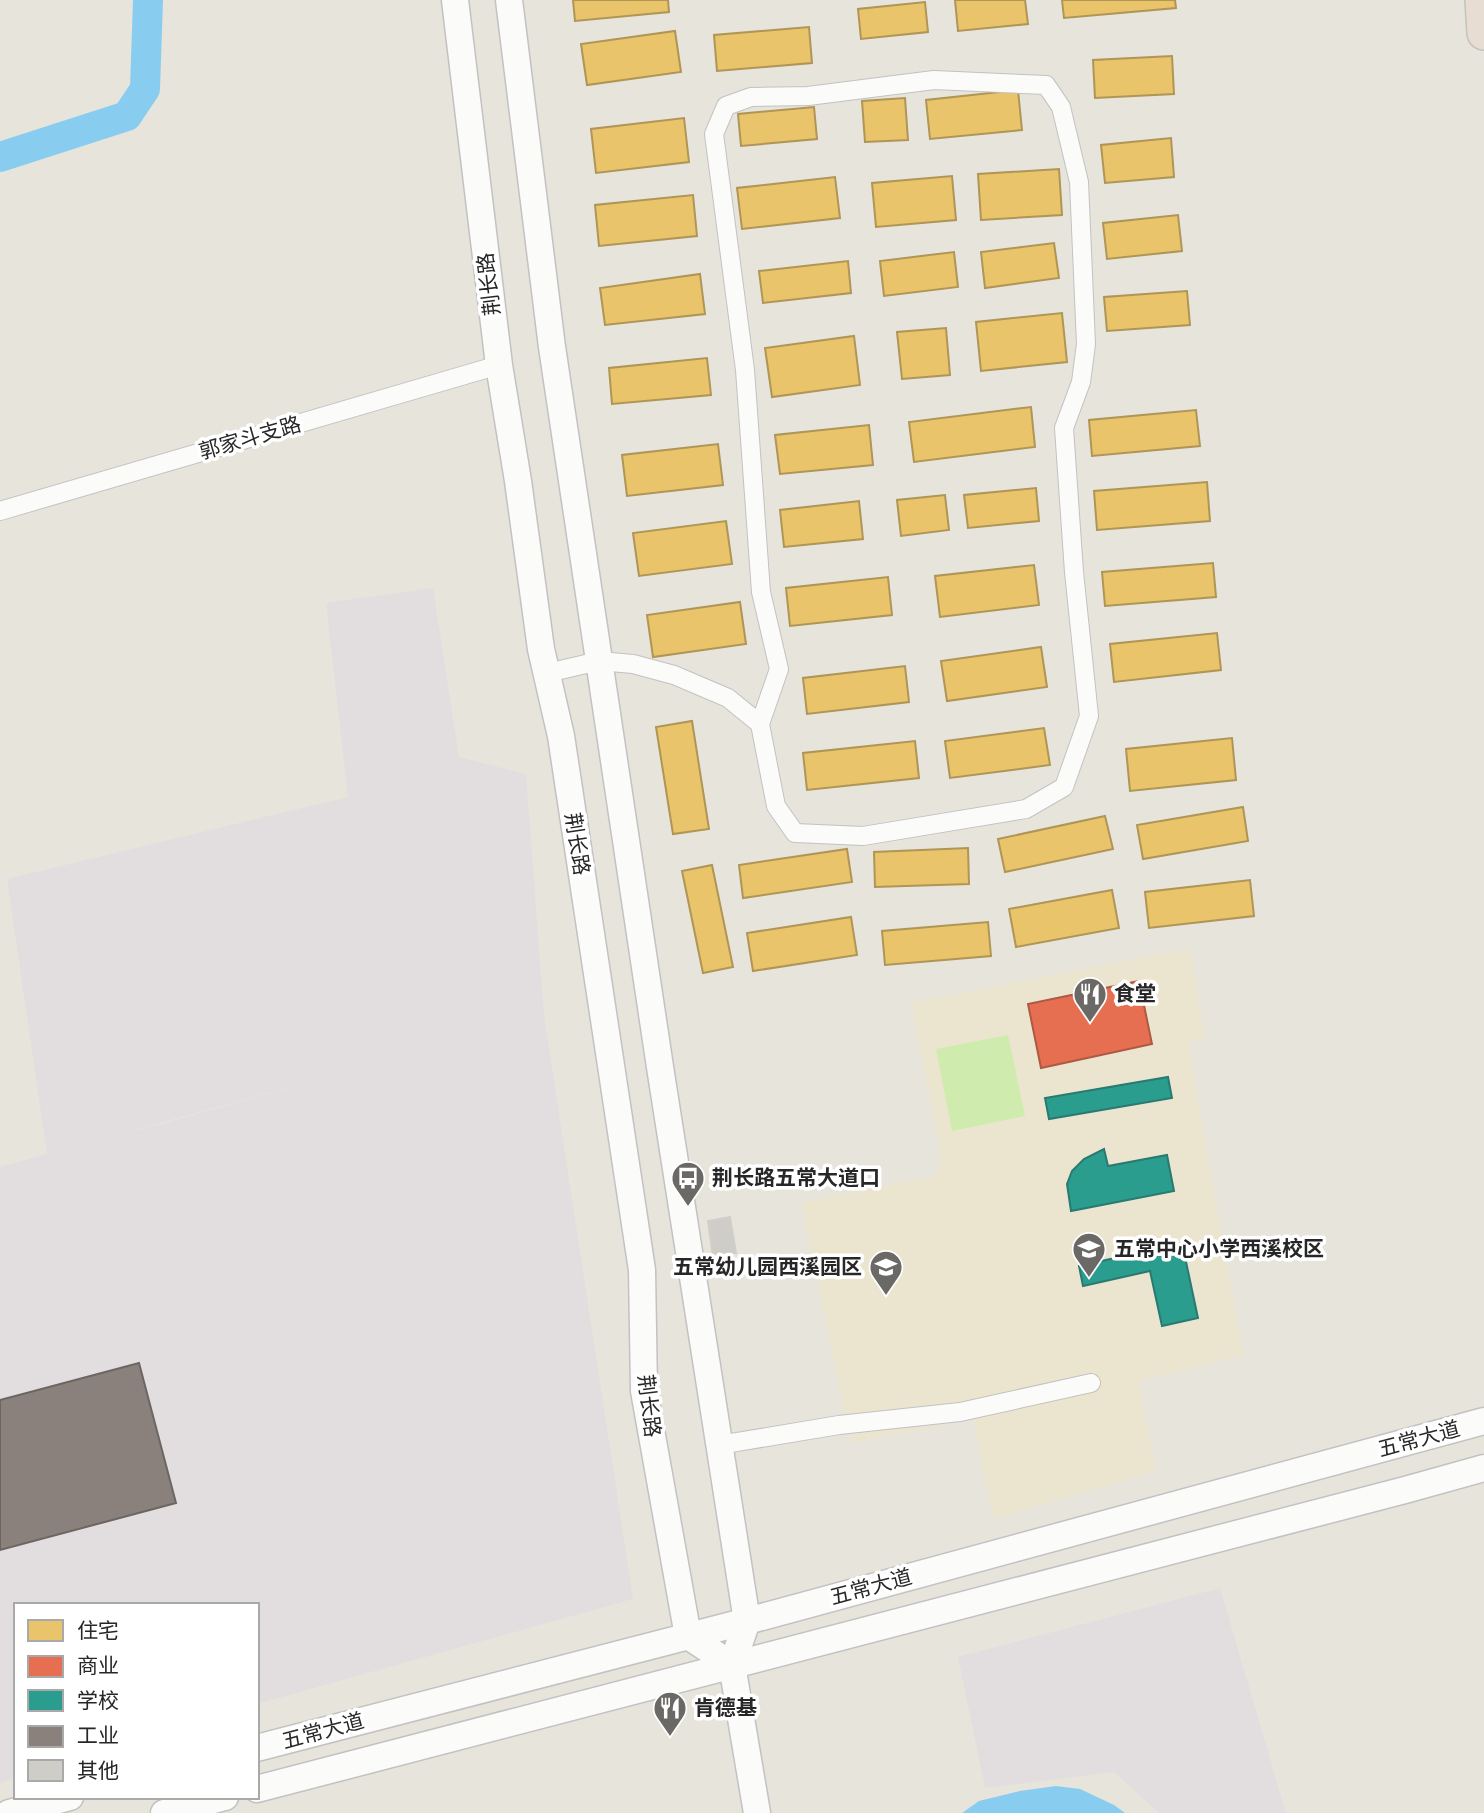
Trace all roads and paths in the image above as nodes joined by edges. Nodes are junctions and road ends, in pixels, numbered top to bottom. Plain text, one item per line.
1 (455, 0) edge
2 (509, 0) edge
3 (1482, 0) edge
4 (1484, 33) edge
5 (499, 365) junction
6 (0, 511) edge
7 (599, 661) junction
8 (547, 673) junction
9 (760, 723) junction
10 (1091, 1383) dead end
11 (1484, 1421) edge
12 (719, 1446) junction
13 (1484, 1468) edge
14 (747, 1621) junction
15 (688, 1636) junction
16 (732, 1665) junction
17 (259, 1747) edge
18 (259, 1788) edge
19 (62, 1799) edge
20 (217, 1799) edge
21 (9, 1813) edge
22 (164, 1813) edge
23 (757, 1813) edge

1 - 5 main road, 荆长路
2 - 7 main road
3 - 4 highway
5 - 6 street, 郭家斗支路
5 - 8 main road, 荆长路
7 - 8 street
7 - 9 street
7 - 12 main road
8 - 15 main road, 荆长路
9 - 9 street
10 - 12 street
11 - 14 main road, 五常大道
12 - 14 main road
13 - 16 main road, 五常大道
14 - 15 main road, 五常大道
14 - 16 main road
15 - 16 main road
15 - 17 main road, 五常大道
16 - 18 main road, 五常大道
16 - 23 main road
19 - 21 main road
20 - 22 main road

